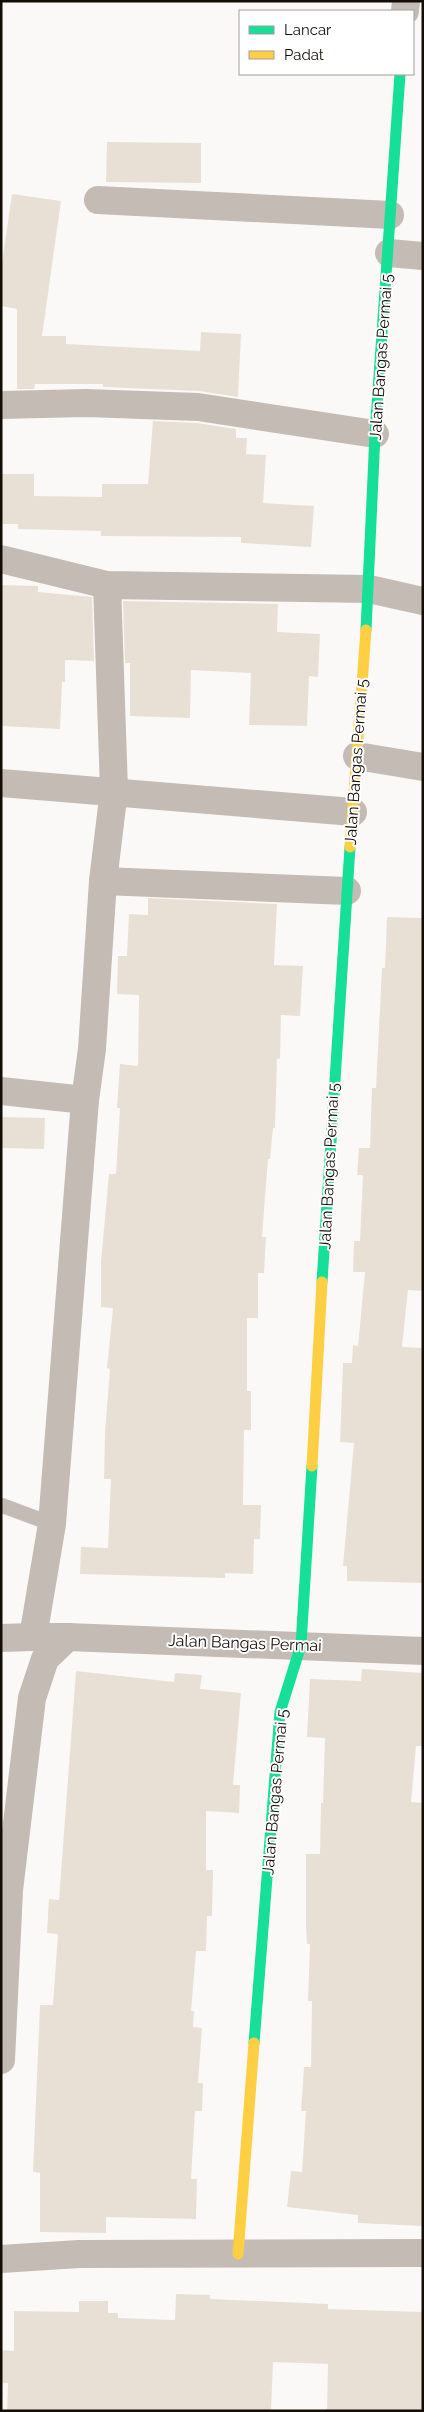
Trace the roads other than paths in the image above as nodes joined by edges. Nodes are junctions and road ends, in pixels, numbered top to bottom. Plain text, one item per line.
1 (400, 75) edge
2 (98, 200) dead end
3 (390, 215) junction
4 (389, 253) junction
5 (423, 256) edge
6 (1, 405) edge
7 (375, 434) junction
8 (1, 559) edge
9 (107, 585) junction
10 (369, 588) junction
11 (423, 601) edge
12 (357, 756) junction
13 (423, 767) edge
14 (1, 783) edge
15 (114, 790) junction
16 (353, 812) junction
17 (103, 881) junction
18 (347, 891) junction
19 (1, 1091) edge
20 (85, 1100) junction
21 (1, 1505) edge
22 (52, 1524) junction
23 (68, 1636) junction
24 (33, 1637) junction
25 (1, 1638) edge
26 (301, 1645) junction
27 (423, 1650) edge
28 (1, 2060) edge
29 (238, 2254) junction
30 (423, 2254) edge
31 (1, 2259) edge

1 - 3 street, Jalan Bangas Permai 5
2 - 3 street
3 - 4 street, Jalan Bangas Permai 5
4 - 5 street
4 - 7 street, Jalan Bangas Permai 5
6 - 7 street
7 - 10 street, Jalan Bangas Permai 5
8 - 9 street
9 - 10 street
9 - 15 street
10 - 11 street
10 - 12 street, Jalan Bangas Permai 5
12 - 13 street
12 - 16 street, Jalan Bangas Permai 5
14 - 15 street
15 - 16 street
15 - 17 street
16 - 18 street, Jalan Bangas Permai 5
17 - 18 street
17 - 20 street
18 - 26 street, Jalan Bangas Permai 5
19 - 20 street
20 - 22 street
21 - 22 lane
22 - 24 street
23 - 24 street, Jalan Bangas Permai
23 - 26 street, Jalan Bangas Permai
23 - 28 street
24 - 25 street, Jalan Bangas Permai
26 - 27 street, Jalan Bangas Permai
26 - 29 street, Jalan Bangas Permai 5
29 - 30 street
29 - 31 street

